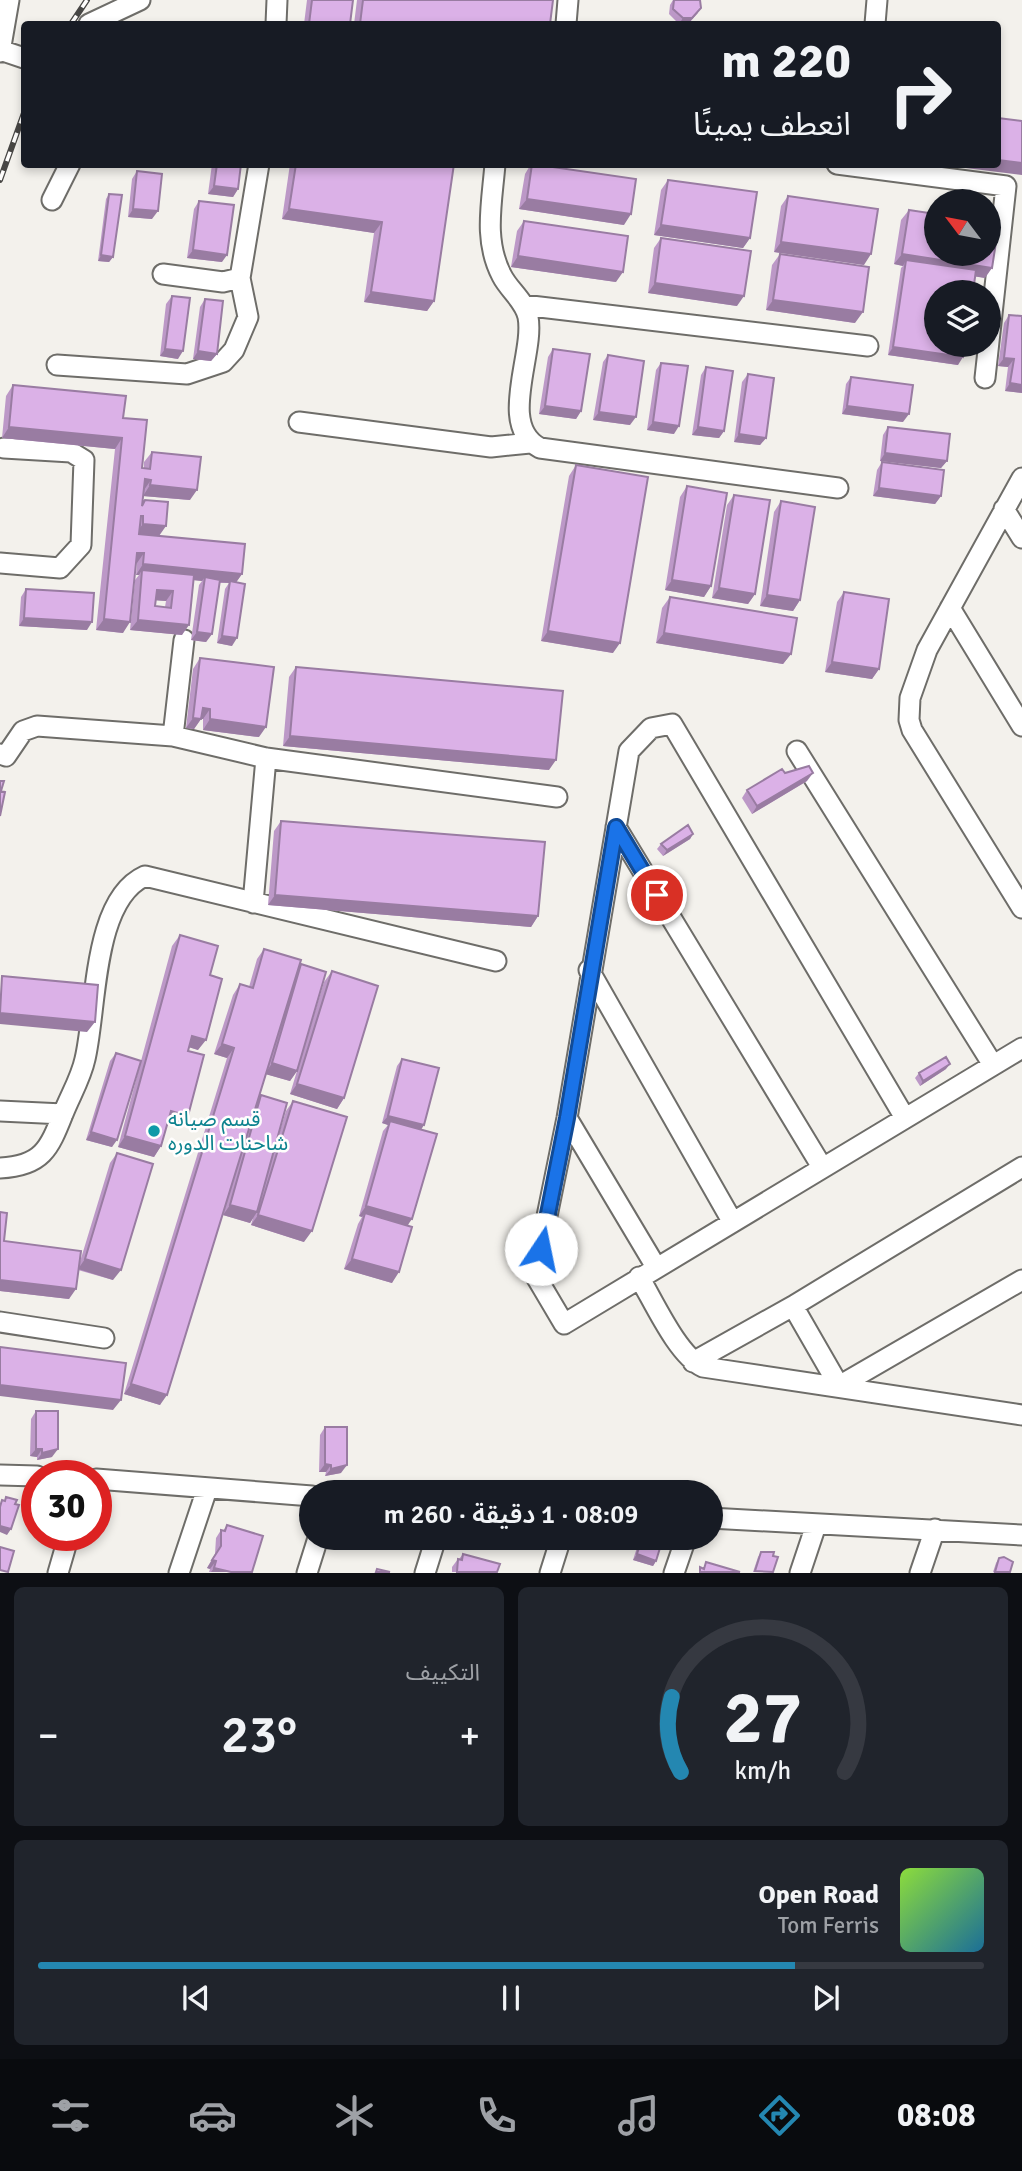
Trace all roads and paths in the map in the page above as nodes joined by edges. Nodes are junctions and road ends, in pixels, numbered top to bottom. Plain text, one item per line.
1 (9, 0) edge
2 (140, 0) edge
3 (277, 0) edge
4 (568, 0) edge
5 (877, 0) edge
6 (95, 21) edge
7 (276, 21) edge
8 (566, 21) edge
9 (875, 21) edge
10 (0, 51) edge
11 (21, 57) edge
12 (68, 168) edge
13 (258, 168) edge
14 (495, 168) edge
15 (868, 168) edge
16 (52, 200) dead end
17 (163, 274) dead end
18 (240, 278) junction
19 (523, 305) junction
20 (868, 346) dead end
21 (57, 365) dead end
22 (985, 378) dead end
23 (299, 422) dead end
24 (530, 443) junction
25 (4, 448) dead end
26 (1022, 478) edge
27 (838, 488) dead end
28 (1004, 509) junction
29 (1022, 538) edge
30 (0, 563) edge
31 (950, 608) junction
32 (184, 640) edge
33 (1022, 726) edge
34 (173, 736) junction
35 (797, 751) dead end
36 (0, 754) edge
37 (266, 758) junction
38 (557, 797) dead end
39 (616, 827) junction
40 (253, 903) junction
41 (1022, 908) edge
42 (496, 961) dead end
43 (589, 970) junction
44 (1022, 1048) edge
45 (993, 1065) junction
46 (0, 1111) edge
47 (63, 1114) junction
48 (567, 1118) junction
49 (905, 1118) junction
50 (822, 1167) junction
51 (1022, 1167) edge
52 (0, 1168) edge
53 (733, 1221) junction
54 (647, 1272) junction
55 (1022, 1280) edge
56 (793, 1306) junction
57 (0, 1322) edge
58 (104, 1338) dead end
59 (693, 1362) junction
60 (839, 1386) junction
61 (1022, 1415) edge
62 (0, 1475) edge
63 (21, 1476) edge
64 (112, 1480) edge
65 (207, 1489) junction
66 (299, 1495) edge
67 (723, 1519) edge
68 (816, 1525) junction
69 (935, 1529) junction
70 (1022, 1535) edge
71 (314, 1550) edge
72 (432, 1550) edge
73 (557, 1550) edge
74 (682, 1550) edge
75 (64, 1551) edge
76 (58, 1573) edge
77 (179, 1573) edge
78 (307, 1573) edge
79 (425, 1573) edge
80 (550, 1573) edge
81 (674, 1573) edge
82 (800, 1573) edge
83 (920, 1573) edge

1 - 10 street
2 - 6 street
3 - 7 street
4 - 8 street
5 - 9 street
10 - 11 street
12 - 16 street
13 - 18 street
14 - 19 street
15 - 22 street
17 - 18 street
18 - 21 street
19 - 20 street
19 - 24 street
23 - 24 street
24 - 27 street
25 - 30 street
26 - 28 street
28 - 29 street
28 - 31 street
31 - 33 street
31 - 41 street
32 - 34 street
34 - 36 street
34 - 37 street
35 - 45 street
37 - 38 street
37 - 40 street
39 - 43 street
39 - 49 street
39 - 50 street
40 - 42 street
40 - 47 street
43 - 48 street
43 - 53 street
44 - 45 street
45 - 49 street
46 - 47 street
47 - 52 street
48 - 54 street
48 - 54 street
49 - 50 street
50 - 53 street
51 - 56 street
53 - 54 street
54 - 59 street
55 - 60 street
56 - 59 street
56 - 60 street
57 - 58 street
59 - 60 street
60 - 61 street
62 - 63 street
64 - 65 street
65 - 66 street
65 - 77 street
67 - 68 street
68 - 69 street
68 - 82 street
69 - 70 street
69 - 83 street
71 - 78 street
72 - 79 street
73 - 80 street
74 - 81 street
75 - 76 street

